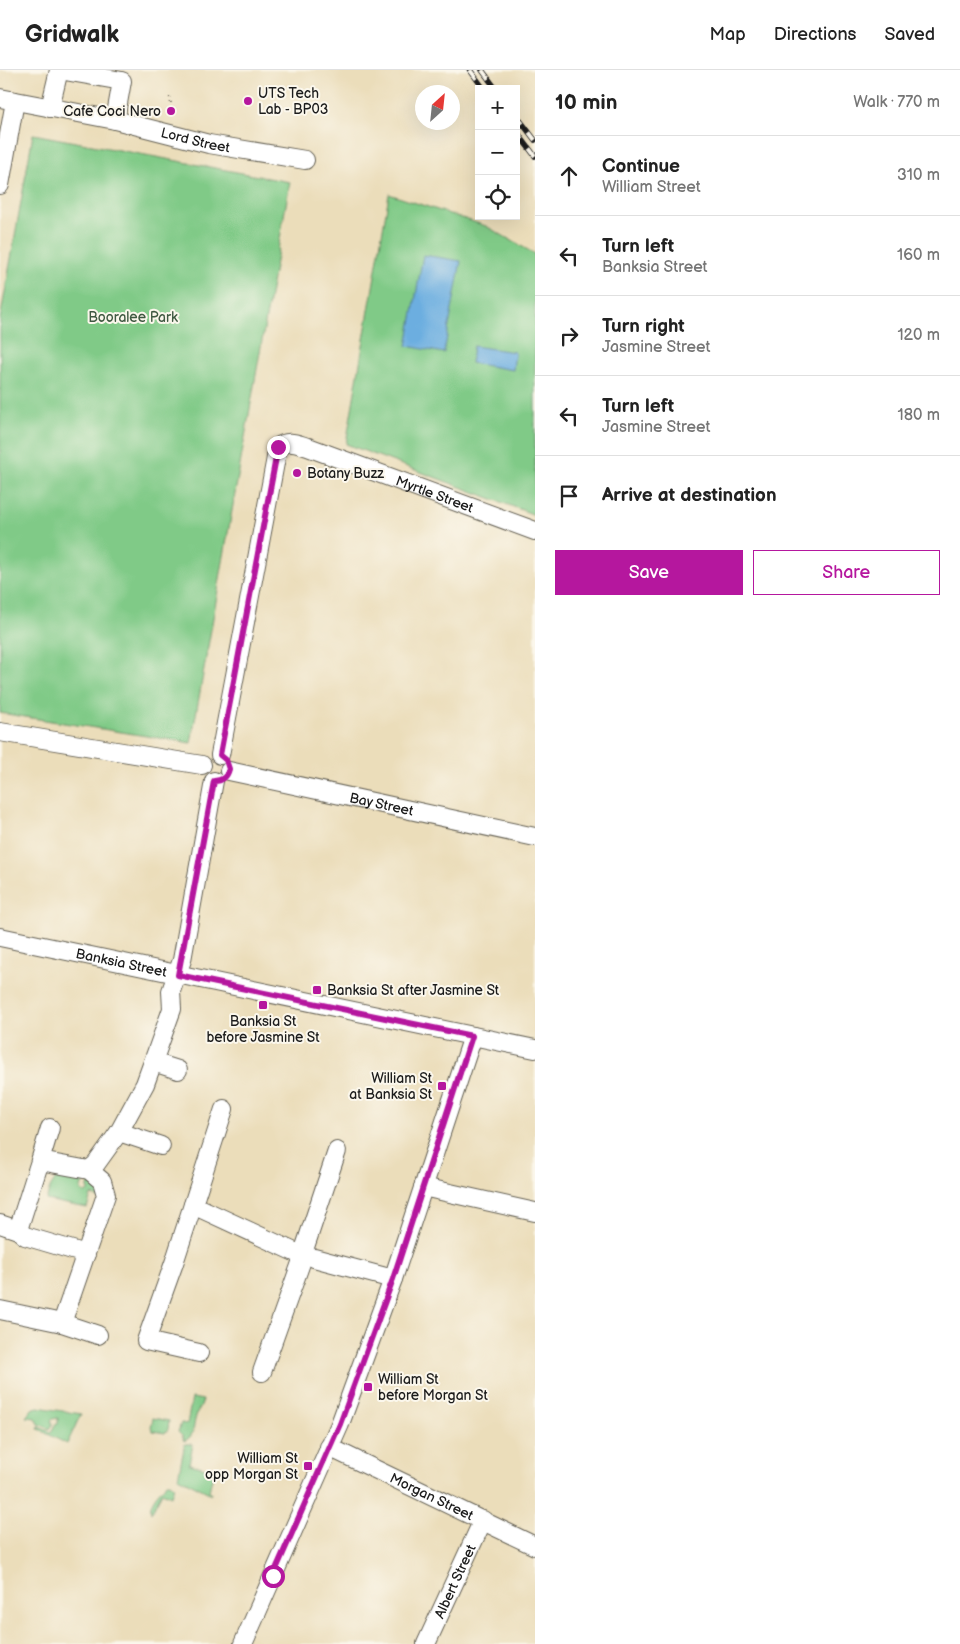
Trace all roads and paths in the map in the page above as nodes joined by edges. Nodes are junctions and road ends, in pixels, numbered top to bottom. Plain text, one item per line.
1 (170, 97) dead end
2 (7, 99) edge
3 (171, 104) dead end
4 (50, 108) junction
5 (115, 120) junction
6 (305, 160) dead end
7 (0, 185) edge
8 (535, 531) edge
9 (0, 732) edge
10 (220, 755) junction
11 (202, 766) junction
12 (229, 771) junction
13 (214, 781) junction
14 (535, 837) edge
15 (0, 937) edge
16 (178, 975) junction
17 (472, 1036) junction
18 (535, 1049) edge
19 (153, 1062) junction
20 (178, 1070) dead end
21 (224, 1109) dead end
22 (50, 1128) dead end
23 (119, 1132) junction
24 (161, 1146) dead end
25 (337, 1151) dead end
26 (40, 1161) junction
27 (89, 1170) junction
28 (423, 1187) junction
29 (193, 1205) junction
30 (535, 1212) edge
31 (0, 1224) edge
32 (18, 1230) junction
33 (86, 1254) junction
34 (305, 1256) junction
35 (393, 1279) junction
36 (0, 1310) edge
37 (62, 1322) junction
38 (98, 1335) dead end
39 (199, 1353) dead end
40 (262, 1372) dead end
41 (329, 1447) junction
42 (483, 1520) junction
43 (535, 1546) edge
44 (243, 1644) edge
45 (426, 1644) edge

1 - 3 path
2 - 4 street, Lord Street
2 - 7 street
4 - 5 street, Lord Street
4 - 5 street
5 - 6 street, Lord Street
8 - 10 street, Myrtle Street
9 - 11 street
10 - 11 street
10 - 12 street
11 - 13 street
12 - 13 street
12 - 14 street, Bay Street
13 - 16 street
15 - 16 street, Banksia Street
16 - 17 street, Banksia Street
16 - 19 street
17 - 18 street, Banksia Street
17 - 28 street
19 - 20 street
19 - 23 street
21 - 29 street
22 - 26 street
23 - 24 street
23 - 27 street
25 - 34 street
26 - 27 street
26 - 32 street
27 - 33 street
28 - 30 street
28 - 35 street
29 - 34 street
29 - 39 street
31 - 32 street
32 - 33 street
33 - 37 street
34 - 35 street
34 - 40 street
35 - 41 street
36 - 37 street
37 - 38 street
41 - 42 street, Morgan Street
41 - 44 street
42 - 43 street, Morgan Street
42 - 45 street, Albert Street

